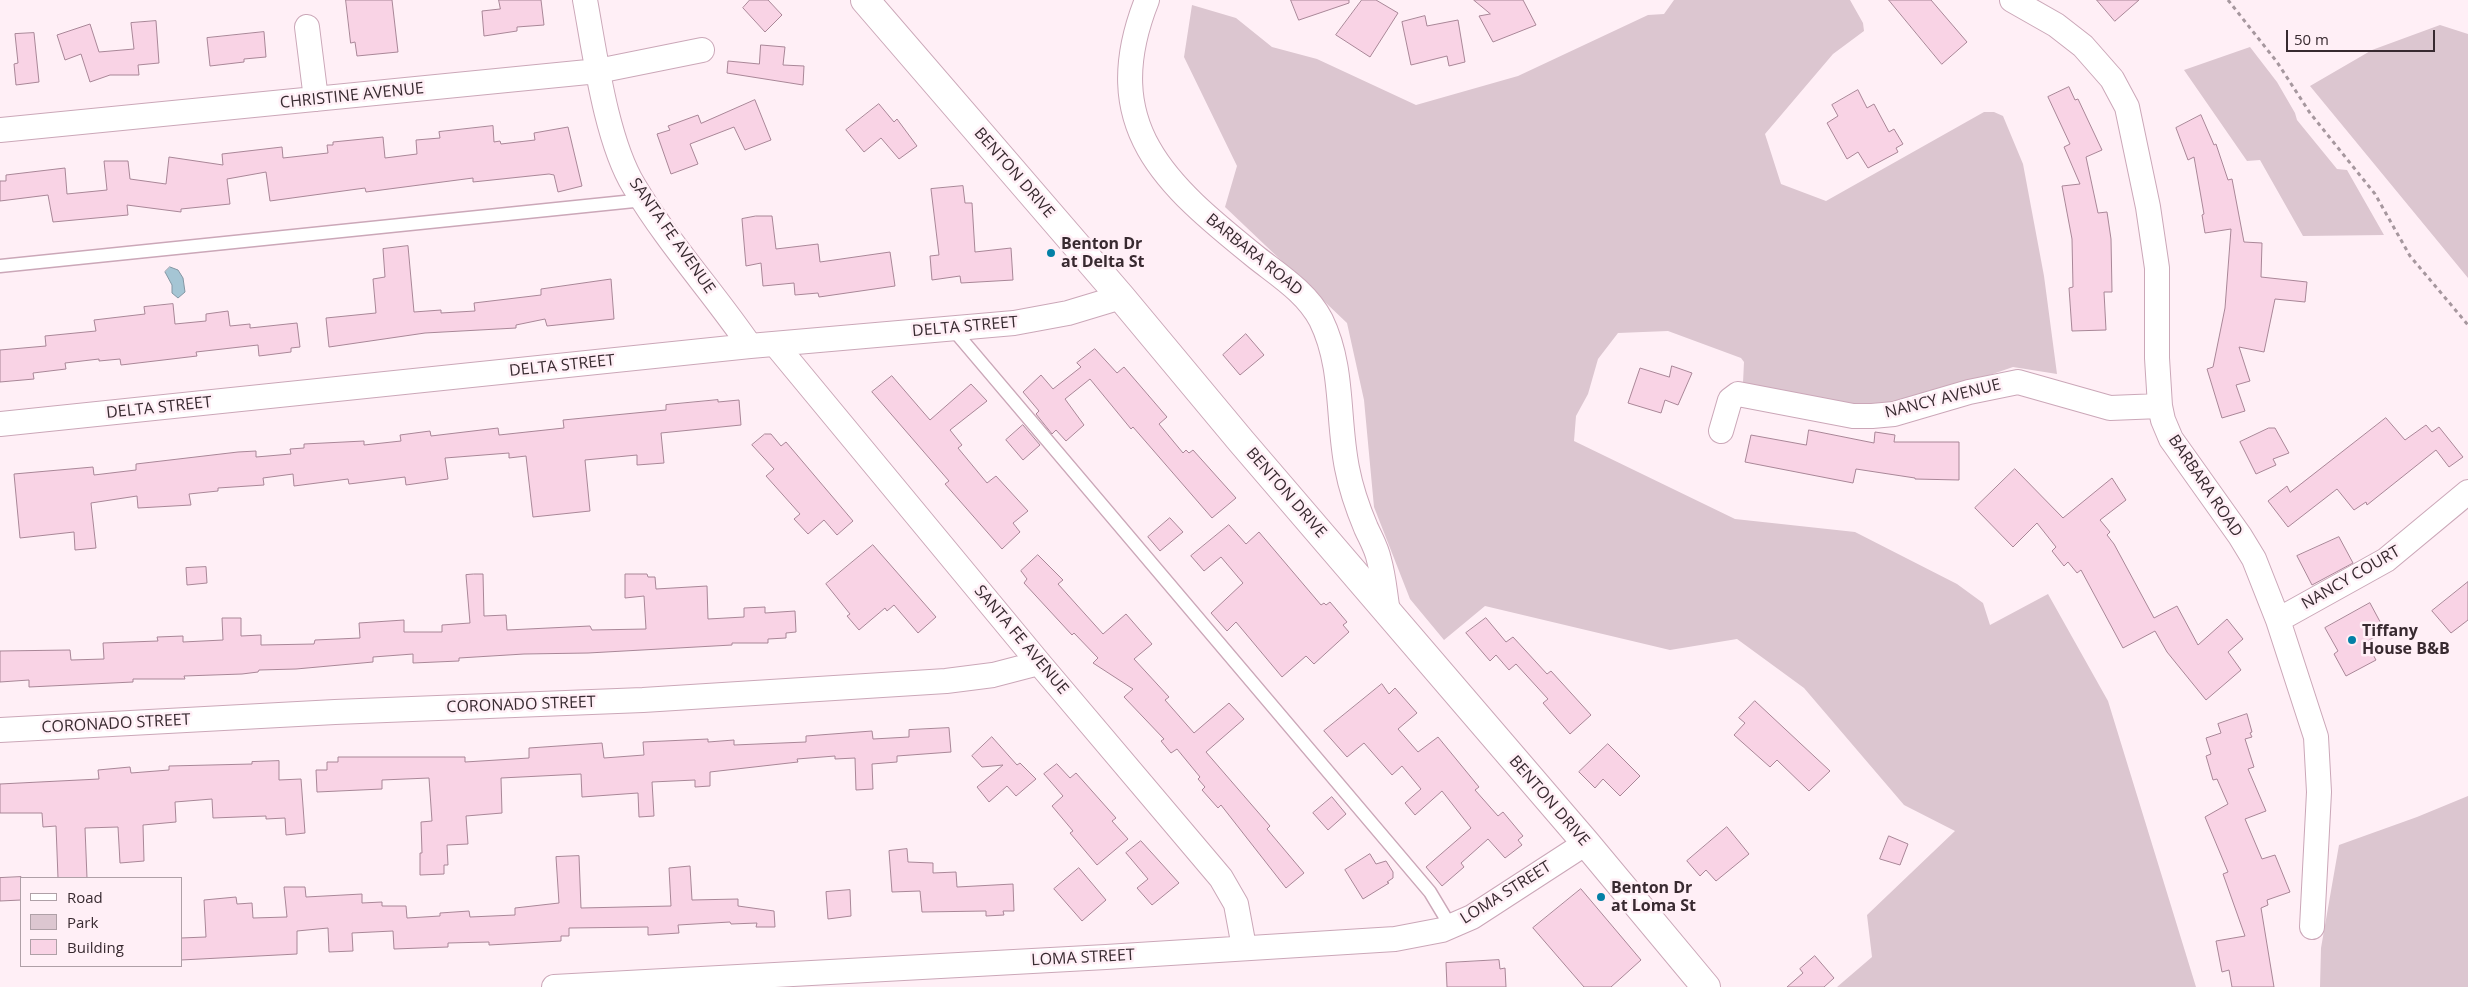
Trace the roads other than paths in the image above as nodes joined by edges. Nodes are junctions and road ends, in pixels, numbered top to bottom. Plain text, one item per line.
1 (585, 0) edge
2 (865, 0) edge
3 (1147, 0) edge
4 (2012, 0) edge
5 (307, 27) dead end
6 (702, 50) dead end
7 (598, 71) junction
8 (316, 99) junction
9 (0, 130) edge
10 (644, 200) junction
11 (0, 266) edge
12 (1121, 297) junction
13 (952, 328) junction
14 (775, 344) junction
15 (750, 346) junction
16 (2160, 406) junction
17 (0, 424) edge
18 (1721, 431) dead end
19 (2468, 492) edge
20 (1388, 612) junction
21 (2278, 620) junction
22 (1039, 663) junction
23 (0, 730) edge
24 (1586, 843) junction
25 (1451, 927) junction
26 (2312, 927) dead end
27 (1244, 947) junction
28 (554, 987) edge
29 (1706, 987) edge

1 - 7 street, SANTA FE AVENUE
2 - 12 street, BENTON DRIVE
3 - 20 street, BARBARA ROAD
4 - 16 street, BARBARA ROAD
5 - 8 street
6 - 7 street, CHRISTINE AVENUE
7 - 8 street, CHRISTINE AVENUE
7 - 10 street, SANTA FE AVENUE
8 - 9 street, CHRISTINE AVENUE
10 - 11 lane
10 - 15 street, SANTA FE AVENUE
12 - 13 street, DELTA STREET
12 - 20 street, BENTON DRIVE
13 - 14 street, DELTA STREET
13 - 25 lane
14 - 15 street, DELTA STREET
14 - 22 street, SANTA FE AVENUE
15 - 17 street, DELTA STREET
16 - 18 street, NANCY AVENUE
16 - 21 street, BARBARA ROAD
19 - 21 street, NANCY COURT
20 - 24 street, BENTON DRIVE
21 - 26 street, BARBARA ROAD
22 - 23 street, CORONADO STREET
22 - 27 street, SANTA FE AVENUE
24 - 25 street, LOMA STREET
24 - 29 street, BENTON DRIVE
25 - 27 street, LOMA STREET
27 - 28 street, LOMA STREET

